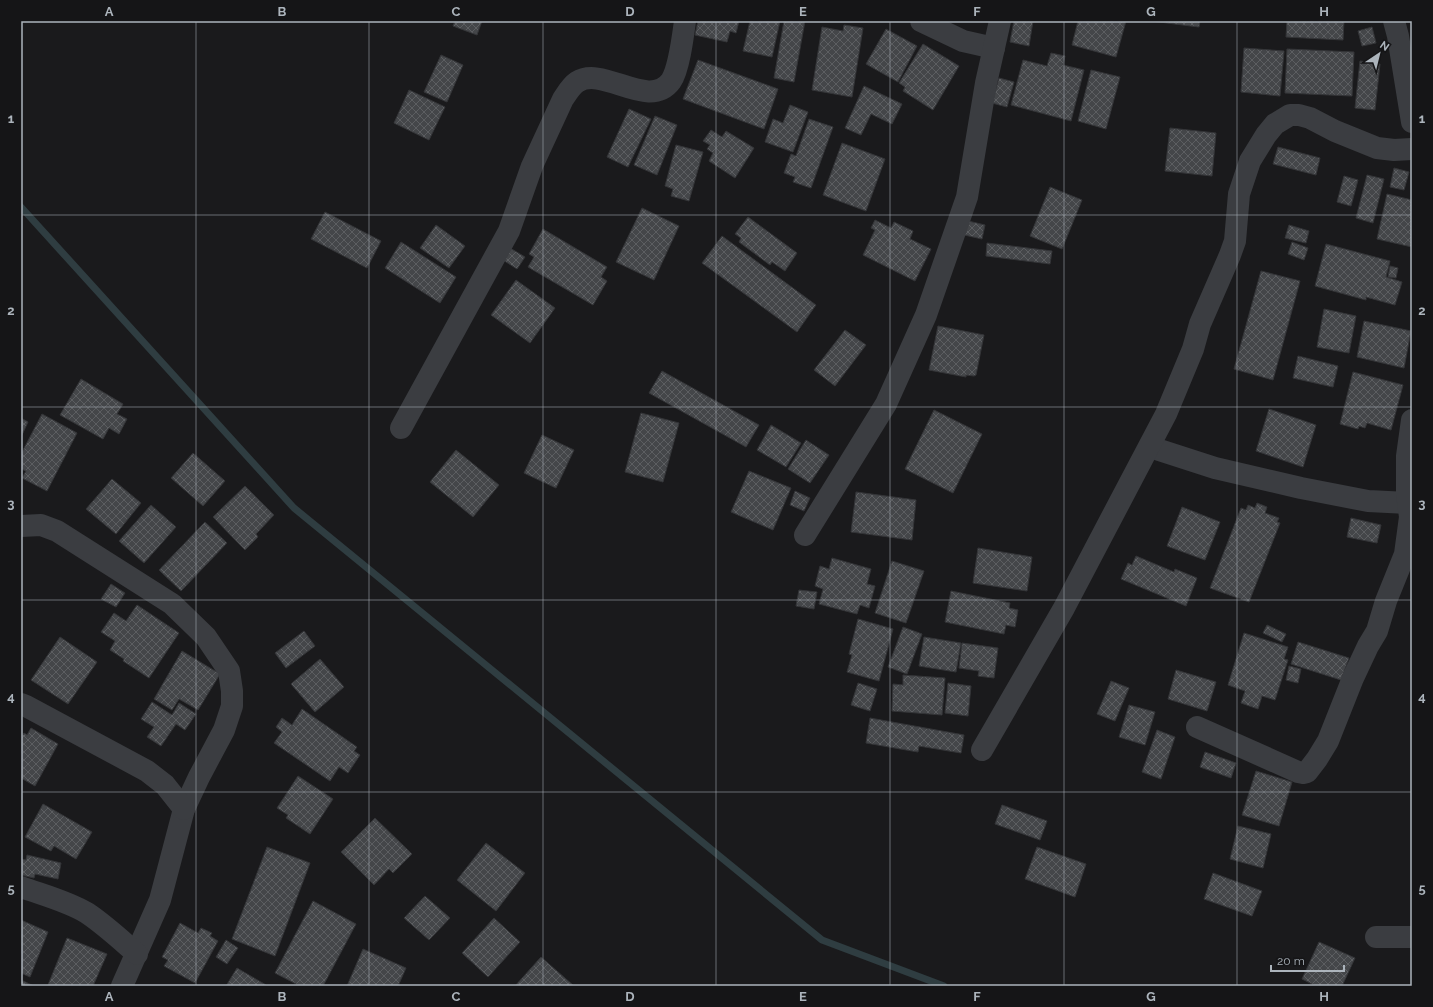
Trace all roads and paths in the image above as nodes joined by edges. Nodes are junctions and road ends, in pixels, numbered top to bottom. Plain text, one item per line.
1 (685, 21) edge
2 (921, 21) edge
3 (1000, 21) edge
4 (1394, 21) edge
5 (994, 48) junction
6 (1412, 122) edge
7 (1412, 149) edge
8 (1412, 420) edge
9 (401, 428) dead end
10 (1150, 447) junction
11 (1408, 503) junction
12 (21, 526) edge
13 (805, 536) dead end
14 (21, 704) edge
15 (1196, 727) dead end
16 (982, 750) dead end
17 (184, 809) junction
18 (21, 887) edge
19 (1376, 937) dead end
20 (1412, 937) edge
21 (137, 954) junction
22 (122, 986) edge

1 - 9 street
2 - 5 street
3 - 5 street
4 - 6 street
5 - 13 street
7 - 10 street
8 - 11 street
10 - 11 street
10 - 16 street
11 - 15 street
12 - 17 street
14 - 17 street
17 - 21 street
18 - 21 street
19 - 20 street
21 - 22 street

